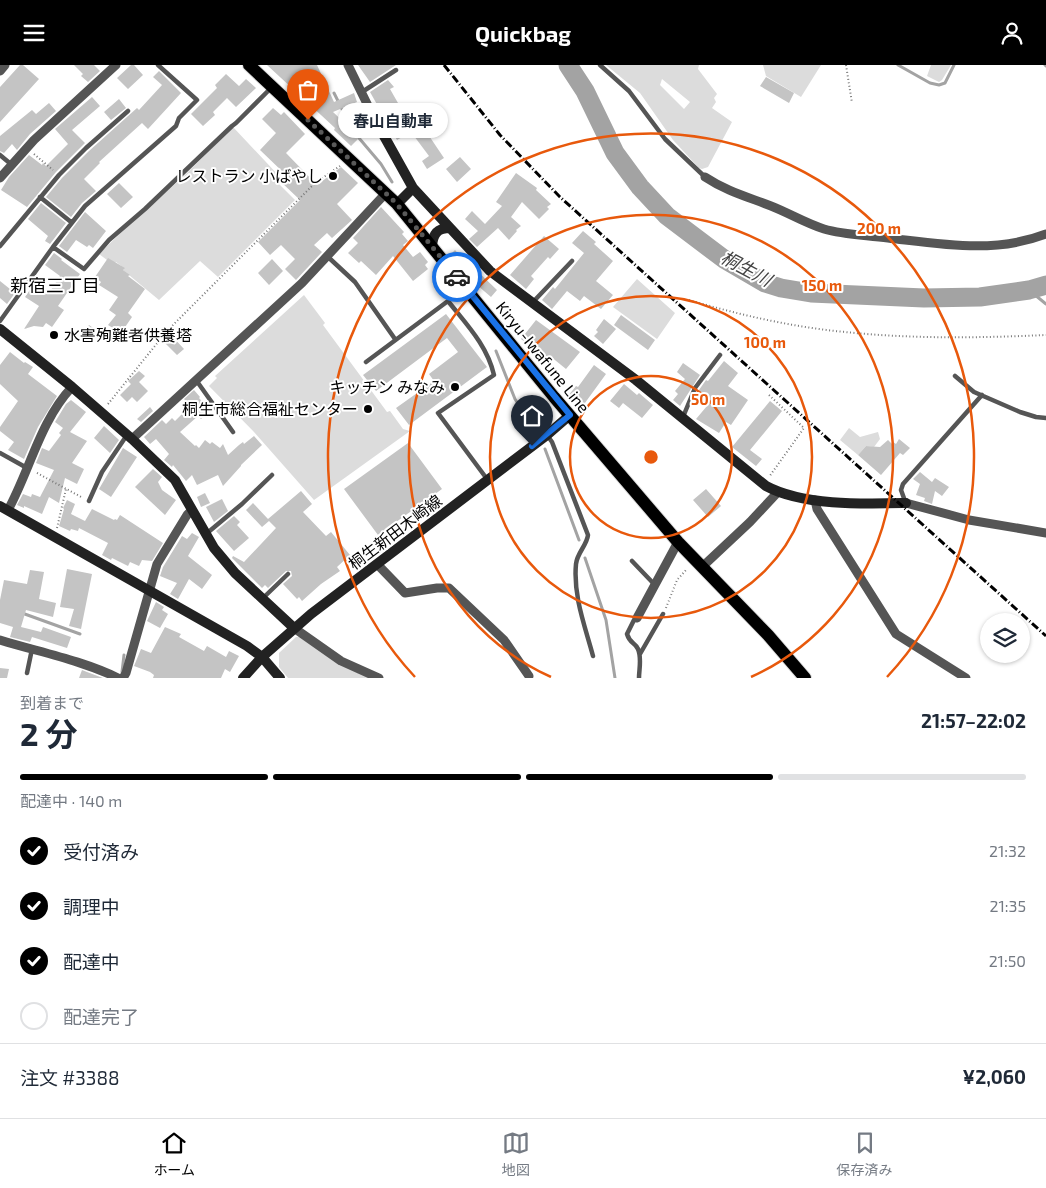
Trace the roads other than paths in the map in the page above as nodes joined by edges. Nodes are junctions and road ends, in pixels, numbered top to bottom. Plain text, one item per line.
1 (5, 65) edge
2 (116, 65) edge
3 (158, 65) edge
4 (249, 65) edge
5 (348, 65) edge
6 (600, 65) edge
7 (396, 70) dead end
8 (0, 71) edge
9 (272, 87) junction
10 (362, 92) junction
11 (128, 111) dead end
12 (374, 118) joint
13 (0, 155) edge
14 (12, 165) junction
15 (705, 177) joint
16 (0, 178) edge
17 (413, 188) junction
18 (385, 194) junction
19 (40, 197) junction
20 (396, 203) junction
21 (72, 222) junction
22 (450, 228) junction
23 (1046, 234) edge
24 (0, 246) edge
25 (432, 246) junction
26 (53, 247) junction
27 (326, 256) junction
28 (572, 261) dead end
29 (464, 287) junction
30 (448, 301) junction
31 (532, 303) junction
32 (0, 321) edge
33 (0, 329) edge
34 (395, 339) junction
35 (720, 355) dead end
36 (366, 362) dead end
37 (955, 376) dead end
38 (196, 380) junction
39 (72, 387) junction
40 (982, 395) junction
41 (570, 415) junction
42 (683, 417) junction
43 (1046, 417) edge
44 (233, 432) dead end
45 (548, 435) junction
46 (130, 437) junction
47 (0, 453) edge
48 (28, 469) junction
49 (272, 475) dead end
50 (488, 481) junction
51 (778, 492) junction
52 (815, 500) junction
53 (89, 501) road end
54 (906, 503) junction
55 (4, 508) edge
56 (192, 510) junction
57 (1046, 533) edge
58 (205, 535) junction
59 (678, 542) junction
60 (632, 561) dead end
61 (377, 564) junction
62 (695, 567) junction
63 (288, 574) dead end
64 (654, 584) junction
65 (149, 590) junction
66 (262, 599) junction
67 (663, 614) road end
68 (637, 618) joint
69 (294, 628) junction
70 (0, 640) edge
71 (32, 649) junction
72 (640, 654) junction
73 (262, 657) junction
74 (593, 657) dead end
75 (27, 673) dead end
76 (529, 676) dead end
77 (118, 678) edge
78 (123, 678) edge
79 (243, 678) edge
80 (280, 678) edge
81 (379, 678) edge
82 (639, 678) edge
83 (806, 678) edge
84 (966, 678) edge

1 - 8 street
2 - 14 street
3 - 21 lane
4 - 9 main road, Kiryu-Iwafune Line
5 - 10 street
6 - 15 lane
7 - 10 lane
9 - 18 main road, Kiryu-Iwafune Line
9 - 26 lane
10 - 12 street
11 - 19 lane
12 - 17 street
13 - 14 lane
14 - 16 street
15 - 23 street
17 - 20 street
17 - 22 street
18 - 20 main road, Kiryu-Iwafune Line
18 - 27 street
19 - 21 lane
19 - 24 lane
20 - 25 main road, Kiryu-Iwafune Line
21 - 26 lane
22 - 25 street
22 - 31 street
25 - 29 main road, Kiryu-Iwafune Line
26 - 32 lane
27 - 34 lane
27 - 38 street
28 - 31 lane
29 - 30 lane
29 - 41 main road, Kiryu-Iwafune Line
30 - 34 lane
30 - 50 lane
31 - 42 street
33 - 39 street
34 - 36 lane
35 - 42 lane
37 - 40 lane
38 - 44 lane
38 - 46 street
39 - 46 street
39 - 48 street
40 - 43 lane
40 - 54 lane
41 - 45 street, 桐生新田木崎線
41 - 59 main road, Kiryu-Iwafune Line
42 - 51 street
45 - 50 street, 桐生新田木崎線
45 - 74 lane
46 - 53 lane
46 - 56 street
47 - 48 lane
48 - 55 street
49 - 58 lane
50 - 61 street, 桐生新田木崎線
51 - 52 street
51 - 62 street
52 - 54 street
52 - 84 street
54 - 57 street
55 - 65 street
56 - 58 street
56 - 65 street
58 - 66 street
59 - 62 main road, Kiryu-Iwafune Line
59 - 64 street
60 - 64 lane
61 - 69 street, 桐生新田木崎線
61 - 76 street
62 - 83 main road, Kiryu-Iwafune Line
63 - 66 lane
64 - 68 street
65 - 73 street
65 - 78 street
66 - 69 street
67 - 72 lane
68 - 72 lane
69 - 73 street, 桐生新田木崎線
69 - 81 street
70 - 71 street
71 - 75 lane
71 - 77 street
72 - 82 lane
73 - 79 street, 桐生新田木崎線
73 - 80 street

